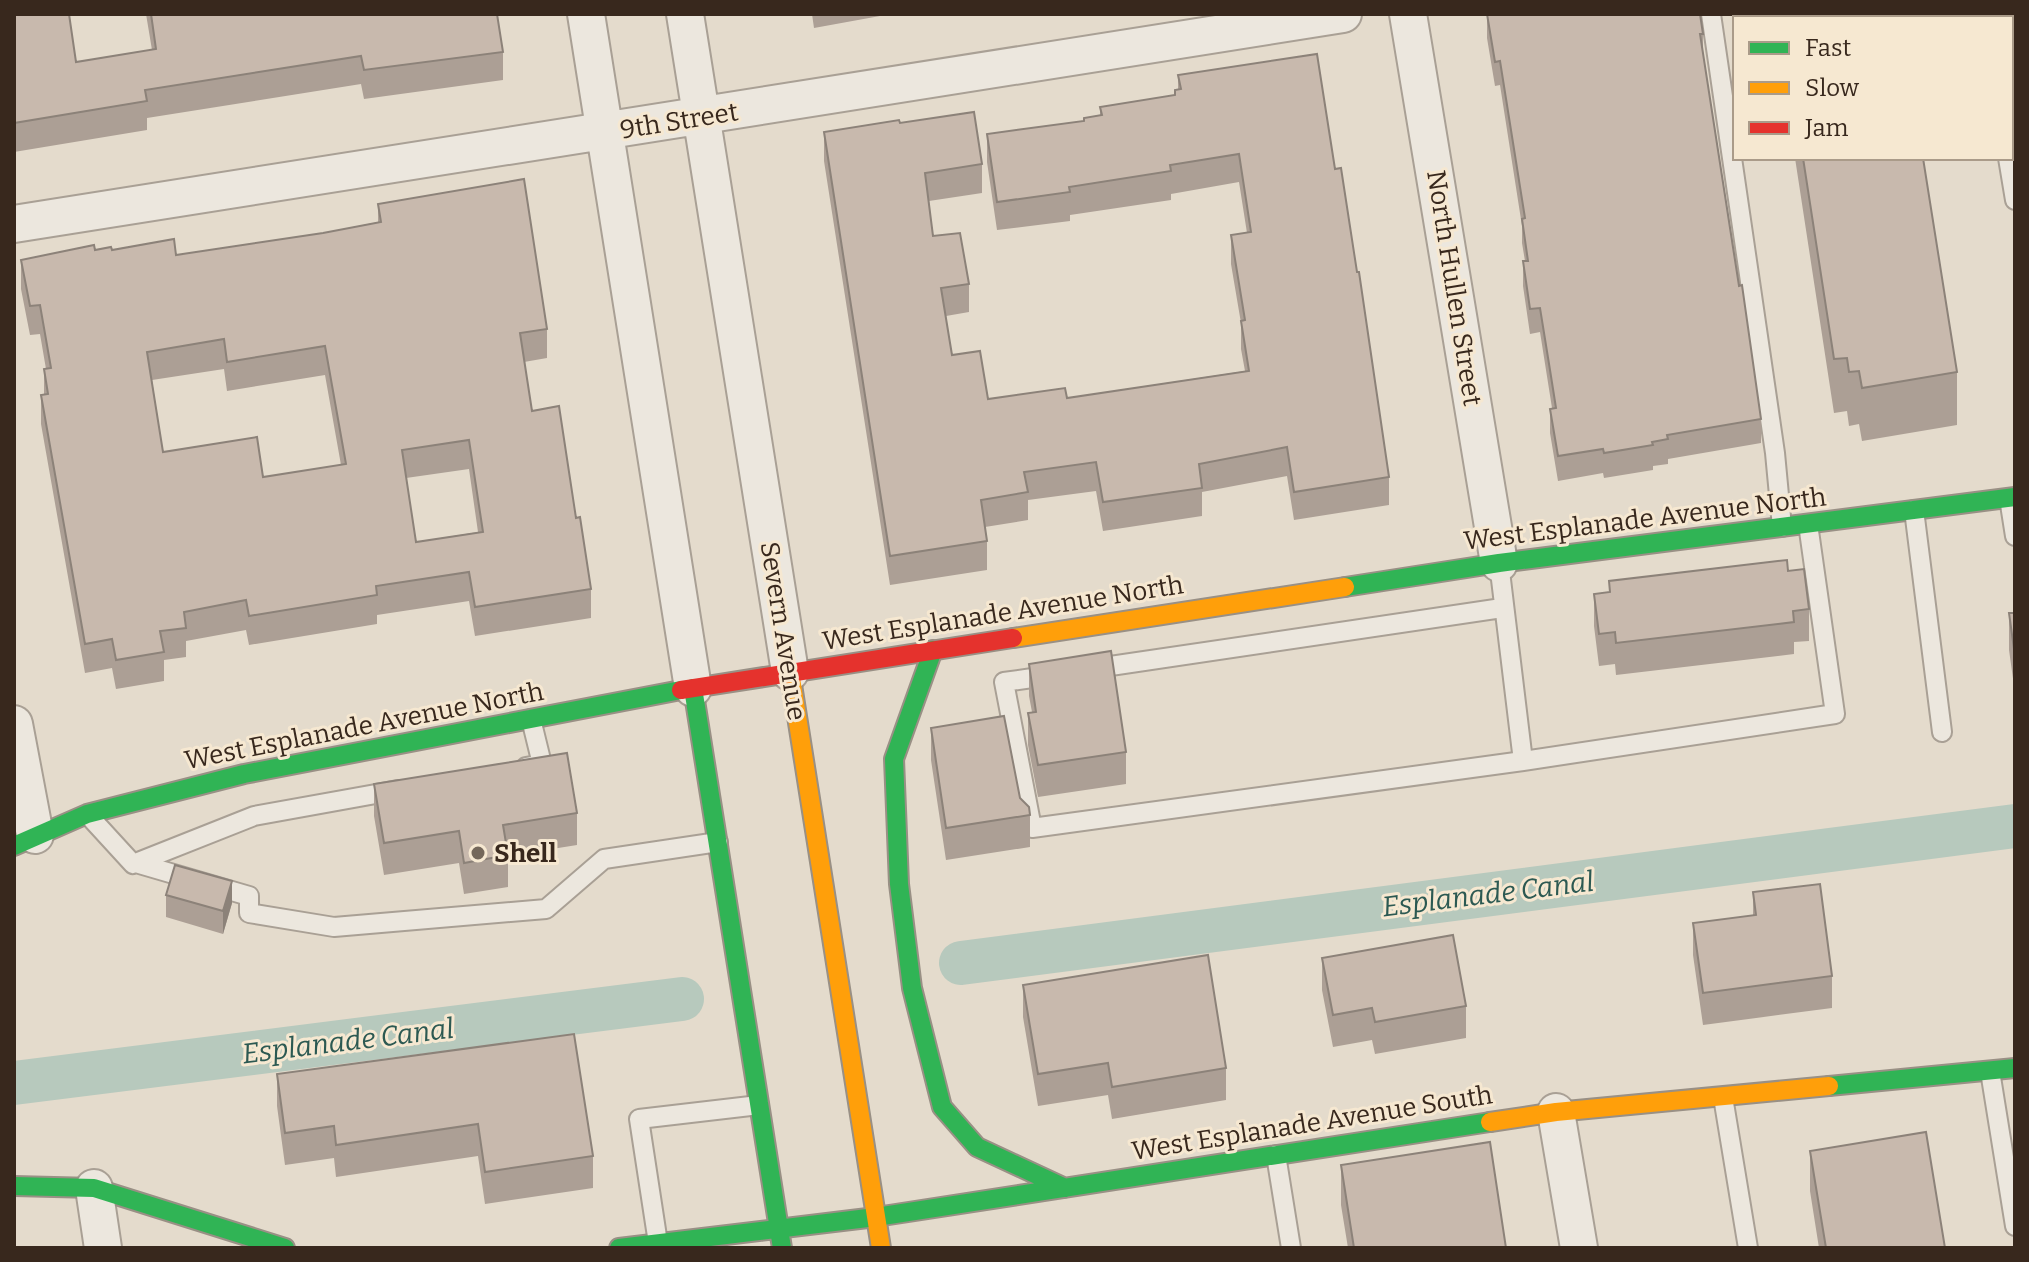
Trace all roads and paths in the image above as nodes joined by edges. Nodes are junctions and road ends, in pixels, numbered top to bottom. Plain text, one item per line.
1 (586, 14) edge
2 (685, 14) edge
3 (1343, 14) edge
4 (1408, 14) edge
5 (1711, 14) edge
6 (701, 117) junction
7 (605, 133) junction
8 (2008, 160) edge
9 (2015, 200) edge
10 (14, 224) edge
11 (2012, 498) edge
12 (1914, 510) junction
13 (1808, 524) junction
14 (1782, 527) junction
15 (2015, 536) edge
16 (1499, 563) junction
17 (1502, 608) junction
18 (1234, 626) junction
19 (933, 650) junction
20 (790, 672) junction
21 (693, 688) junction
22 (531, 719) junction
23 (14, 724) edge
24 (1942, 732) dead end
25 (1523, 761) junction
26 (385, 770) junction
27 (512, 770) edge
28 (420, 787) edge
29 (249, 795) junction
30 (87, 814) junction
31 (24, 840) edge
32 (718, 842) junction
33 (136, 863) junction
34 (2015, 1068) edge
35 (1990, 1071) junction
36 (1723, 1097) junction
37 (759, 1105) junction
38 (1556, 1112) junction
39 (1276, 1155) junction
40 (14, 1186) edge
41 (94, 1188) junction
42 (1065, 1188) junction
43 (876, 1217) junction
44 (2015, 1226) edge
45 (779, 1229) junction
46 (658, 1243) junction
47 (103, 1248) edge
48 (285, 1248) edge
49 (619, 1248) edge
50 (782, 1248) edge
51 (881, 1248) edge
52 (1291, 1248) edge
53 (1579, 1248) edge
54 (1748, 1248) edge

1 - 7 street
2 - 6 street, Severn Avenue
3 - 6 street, 9th Street
4 - 16 street, North Hullen Street
5 - 14 lane
6 - 7 street, 9th Street
6 - 20 street, Severn Avenue
7 - 10 street, 9th Street
7 - 21 street
8 - 9 lane
11 - 12 main road, West Esplanade Avenue North
11 - 15 lane
12 - 13 main road, West Esplanade Avenue North
12 - 24 lane
13 - 14 main road, West Esplanade Avenue North
13 - 25 lane
14 - 16 main road, West Esplanade Avenue North
16 - 17 lane
16 - 18 main road, West Esplanade Avenue North
17 - 18 lane
17 - 25 lane
18 - 19 main road, West Esplanade Avenue North
18 - 25 lane
19 - 20 main road, West Esplanade Avenue North
19 - 42 main road
20 - 21 main road, West Esplanade Avenue North
20 - 43 main road, Severn Avenue
21 - 22 main road, West Esplanade Avenue North
21 - 32 main road
22 - 26 main road, West Esplanade Avenue North
22 - 27 lane
23 - 31 street
26 - 28 lane
26 - 29 main road, West Esplanade Avenue North
26 - 29 lane
29 - 30 main road, West Esplanade Avenue North
29 - 33 lane
30 - 31 main road, West Esplanade Avenue North
30 - 33 lane
32 - 33 lane
32 - 37 main road
34 - 35 main road, West Esplanade Avenue South
35 - 36 main road, West Esplanade Avenue South
35 - 44 lane
36 - 38 main road, West Esplanade Avenue South
36 - 54 lane
37 - 45 main road
37 - 46 lane
38 - 39 main road, West Esplanade Avenue South
38 - 53 street
39 - 42 main road, West Esplanade Avenue South
39 - 52 lane
40 - 41 main road
41 - 47 street
41 - 48 main road
42 - 43 main road, West Esplanade Avenue South
43 - 45 main road, West Esplanade Avenue South
43 - 51 main road, Severn Avenue
45 - 46 main road, West Esplanade Avenue South
45 - 50 main road
46 - 49 main road, West Esplanade Avenue South

